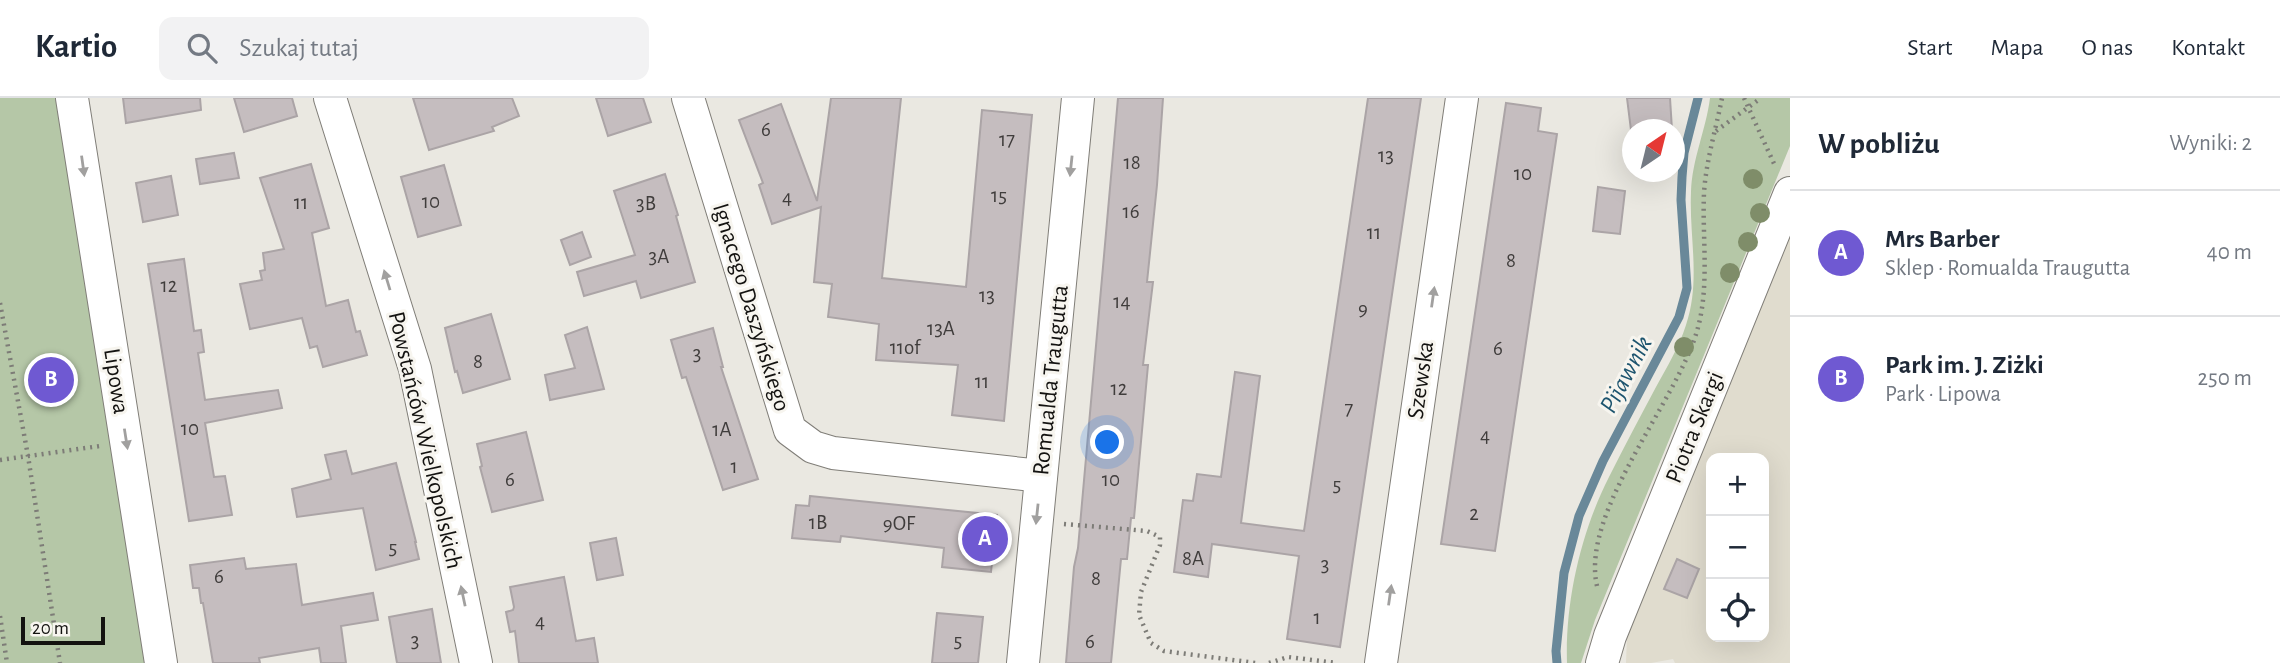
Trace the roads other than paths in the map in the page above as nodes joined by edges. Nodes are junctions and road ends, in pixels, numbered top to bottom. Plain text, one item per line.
1 (72, 98) edge
2 (330, 98) edge
3 (688, 98) edge
4 (1078, 98) edge
5 (1462, 98) edge
6 (1785, 186) edge
7 (1041, 476) junction
8 (161, 663) edge
9 (477, 663) edge
10 (1023, 663) edge
11 (1381, 663) edge
12 (1602, 663) edge

1 -> 8 street, Lipowa
9 -> 2 street, Powstańców Wielkopolskich
3 - 7 street, Ignacego Daszyńskiego
4 -> 7 street, Romualda Traugutta
11 -> 5 street, Szewska
6 - 12 street, Piotra Skargi
7 -> 10 street, Romualda Traugutta

